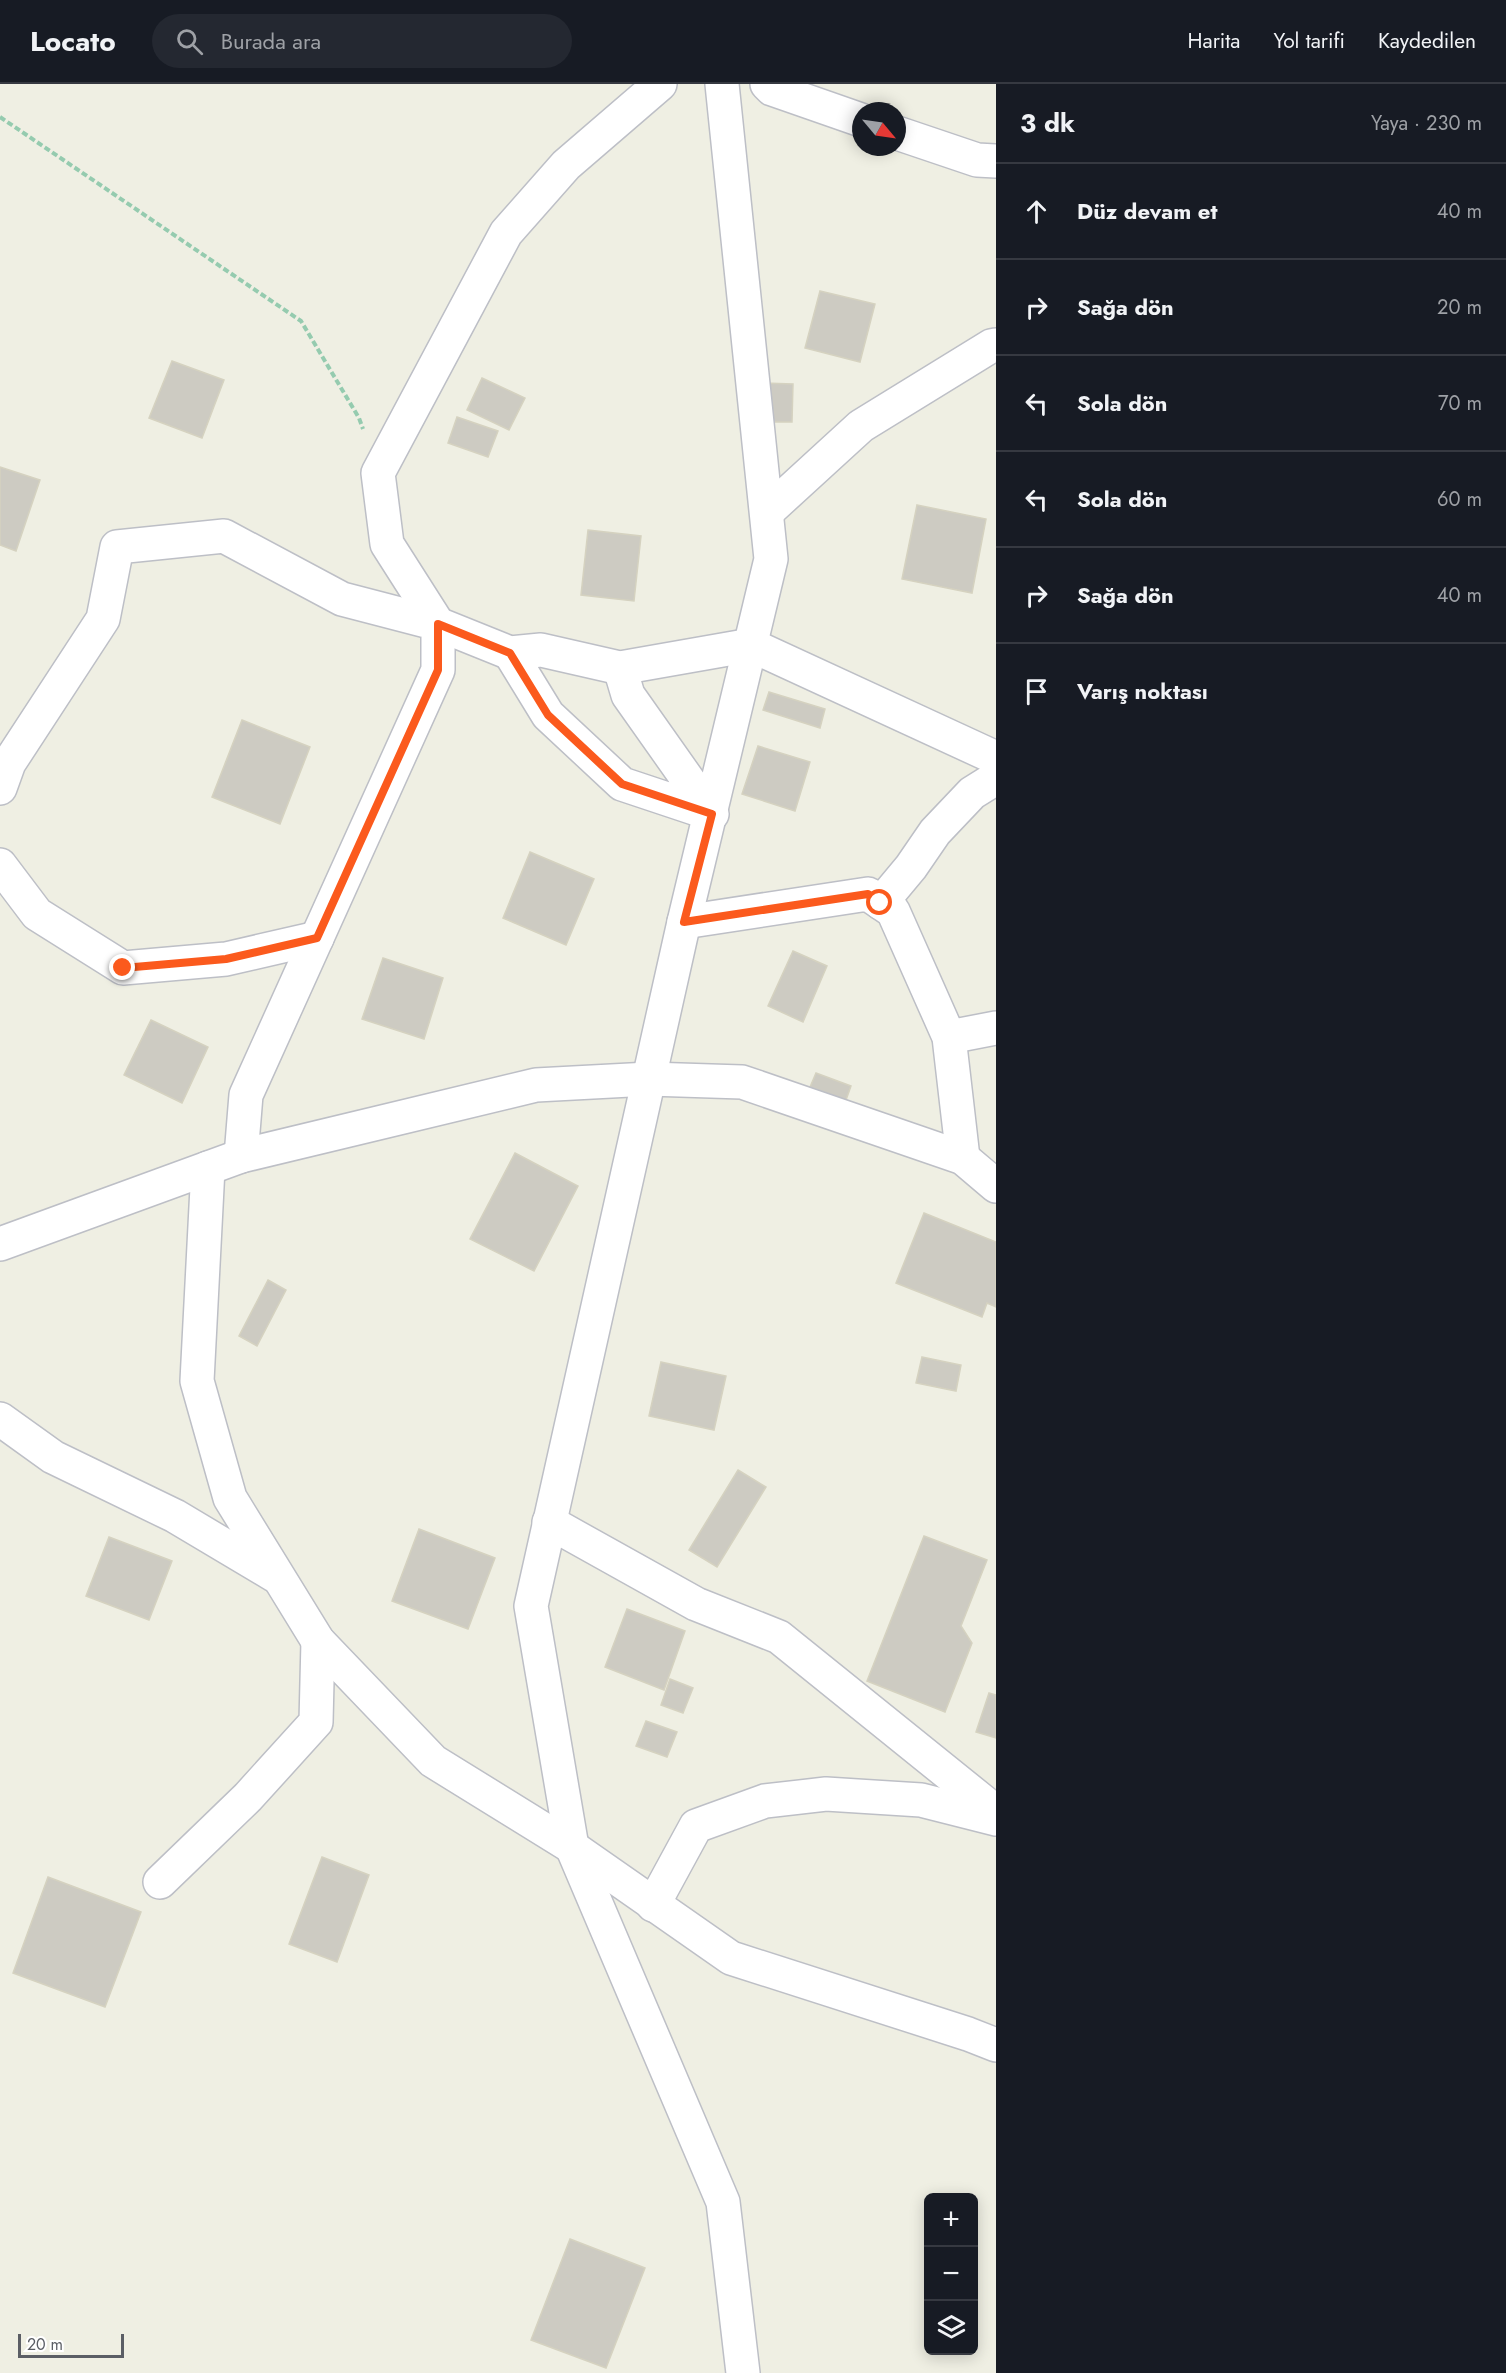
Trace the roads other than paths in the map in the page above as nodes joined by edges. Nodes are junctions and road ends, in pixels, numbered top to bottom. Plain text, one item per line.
1 (660, 84) edge
2 (722, 84) edge
3 (767, 84) edge
4 (852, 117) edge
5 (906, 136) edge
6 (996, 162) edge
7 (996, 345) edge
8 (766, 512) junction
9 (438, 624) junction
10 (751, 645) junction
11 (510, 653) junction
12 (621, 668) junction
13 (996, 758) edge
14 (996, 778) edge
15 (0, 788) edge
16 (712, 814) junction
17 (0, 865) edge
18 (880, 903) junction
19 (684, 922) junction
20 (317, 938) junction
21 (996, 1028) edge
22 (949, 1037) junction
23 (649, 1079) junction
24 (241, 1156) junction
25 (963, 1158) junction
26 (208, 1168) junction
27 (996, 1186) edge
28 (0, 1244) edge
29 (0, 1419) edge
30 (549, 1522) junction
31 (279, 1577) junction
32 (318, 1641) junction
33 (996, 1812) edge
34 (996, 1819) edge
35 (572, 1847) junction
36 (160, 1882) dead end
37 (653, 1905) junction
38 (996, 2045) edge
39 (743, 2373) edge

1 - 9 street
2 - 8 street
3 - 4 street
5 - 6 street
7 - 8 street
8 - 10 street
9 - 11 street
9 - 15 street
9 - 20 street
10 - 12 street
10 - 13 street
10 - 16 street
11 - 12 street
11 - 16 street
12 - 16 street
14 - 18 street
16 - 19 street
17 - 20 street
18 - 19 street
18 - 22 street
19 - 23 street
20 - 24 street
21 - 22 street
22 - 25 street
23 - 24 street
23 - 25 street
23 - 30 street
24 - 26 street
25 - 27 street
26 - 28 street
26 - 31 street
29 - 31 street
30 - 33 street
30 - 35 street
31 - 32 street
32 - 35 street
32 - 36 street
34 - 37 street
35 - 37 street
35 - 39 street
37 - 38 street

